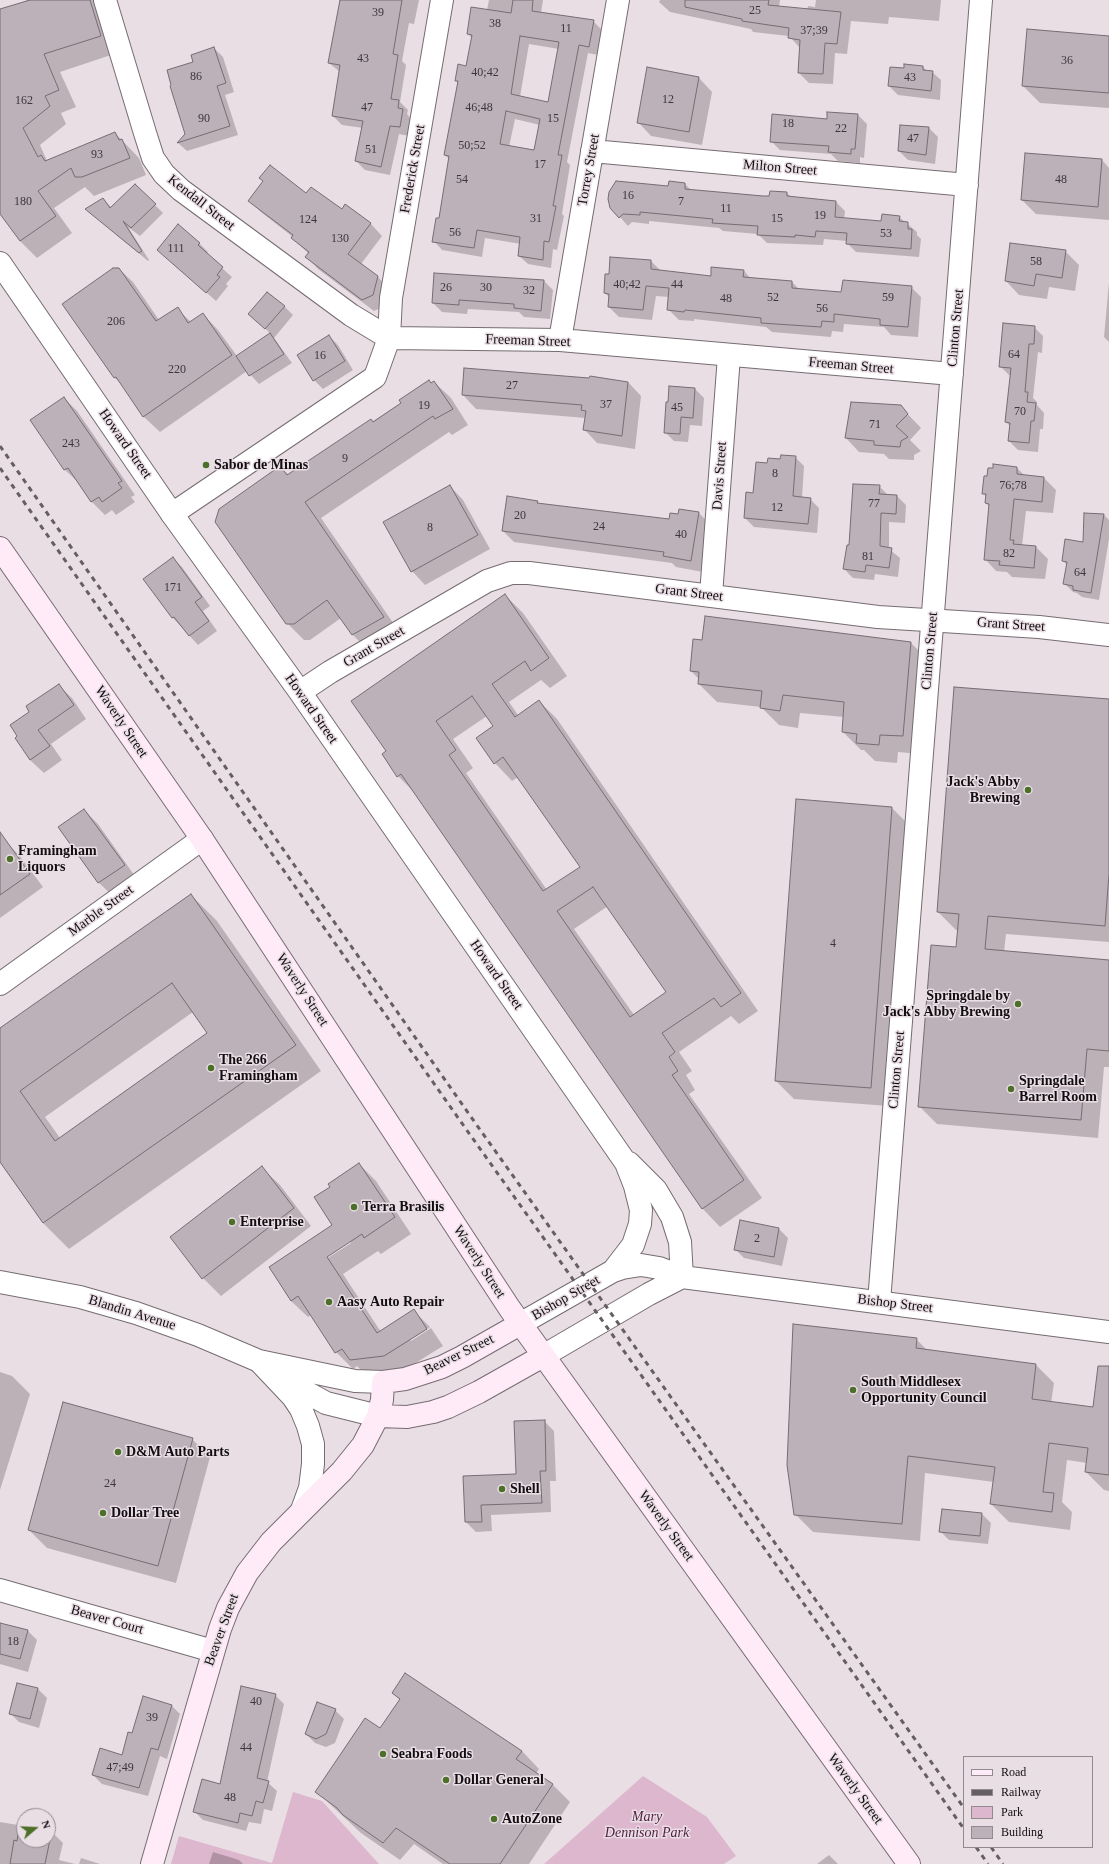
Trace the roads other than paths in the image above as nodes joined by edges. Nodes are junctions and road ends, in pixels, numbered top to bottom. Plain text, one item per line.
1 (105, 0) edge
2 (442, 0) edge
3 (618, 0) edge
4 (981, 0) edge
5 (592, 151) junction
6 (967, 185) junction
7 (0, 263) edge
8 (389, 338) junction
9 (560, 340) junction
10 (729, 356) junction
11 (952, 374) junction
12 (172, 514) junction
13 (0, 548) edge
14 (710, 595) junction
15 (933, 620) junction
16 (1109, 635) edge
17 (300, 692) junction
18 (202, 839) junction
19 (0, 984) edge
20 (621, 1155) junction
21 (613, 1271) junction
22 (682, 1277) junction
23 (0, 1282) edge
24 (879, 1302) junction
25 (520, 1324) junction
26 (1109, 1332) edge
27 (543, 1356) junction
28 (259, 1361) junction
29 (383, 1382) junction
30 (378, 1416) junction
31 (302, 1510) junction
32 (0, 1590) edge
33 (213, 1651) junction
34 (152, 1864) edge
35 (909, 1864) edge

1 - 8 street, Kendall Street
2 - 8 street, Frederick Street
3 - 5 street, Torrey Street
4 - 6 street, Clinton Street
5 - 6 street, Milton Street
5 - 9 street, Torrey Street
6 - 11 street, Clinton Street
7 - 12 street, Howard Street
8 - 9 street, Freeman Street
8 - 12 street
9 - 10 street, Freeman Street
10 - 11 street, Freeman Street
10 - 14 street, Davis Street
11 - 15 street, Clinton Street
12 - 17 street, Howard Street
13 - 18 main road, Waverly Street
14 - 15 street, Grant Street
14 - 17 street, Grant Street
15 - 16 street, Grant Street
15 - 24 street, Clinton Street
17 - 20 street, Howard Street
18 - 19 street, Marble Street
18 - 25 main road, Waverly Street
20 - 21 street, Howard Street
20 - 22 street, Howard Street
21 - 22 street, Bishop Street
21 - 25 street, Bishop Street
22 - 24 street, Bishop Street
22 - 27 street
23 - 28 street, Blandin Avenue
24 - 26 street, Bishop Street
25 - 27 main road, Waverly Street
25 - 29 main road, Beaver Street
27 - 30 main road
27 - 35 main road, Waverly Street
28 - 29 street, Blandin Avenue
28 - 30 street, Blandin Avenue
28 - 31 street
29 - 30 main road, Beaver Street
30 - 31 main road, Beaver Street
31 - 33 main road, Beaver Street
32 - 33 street, Beaver Court
33 - 34 main road, Beaver Street

